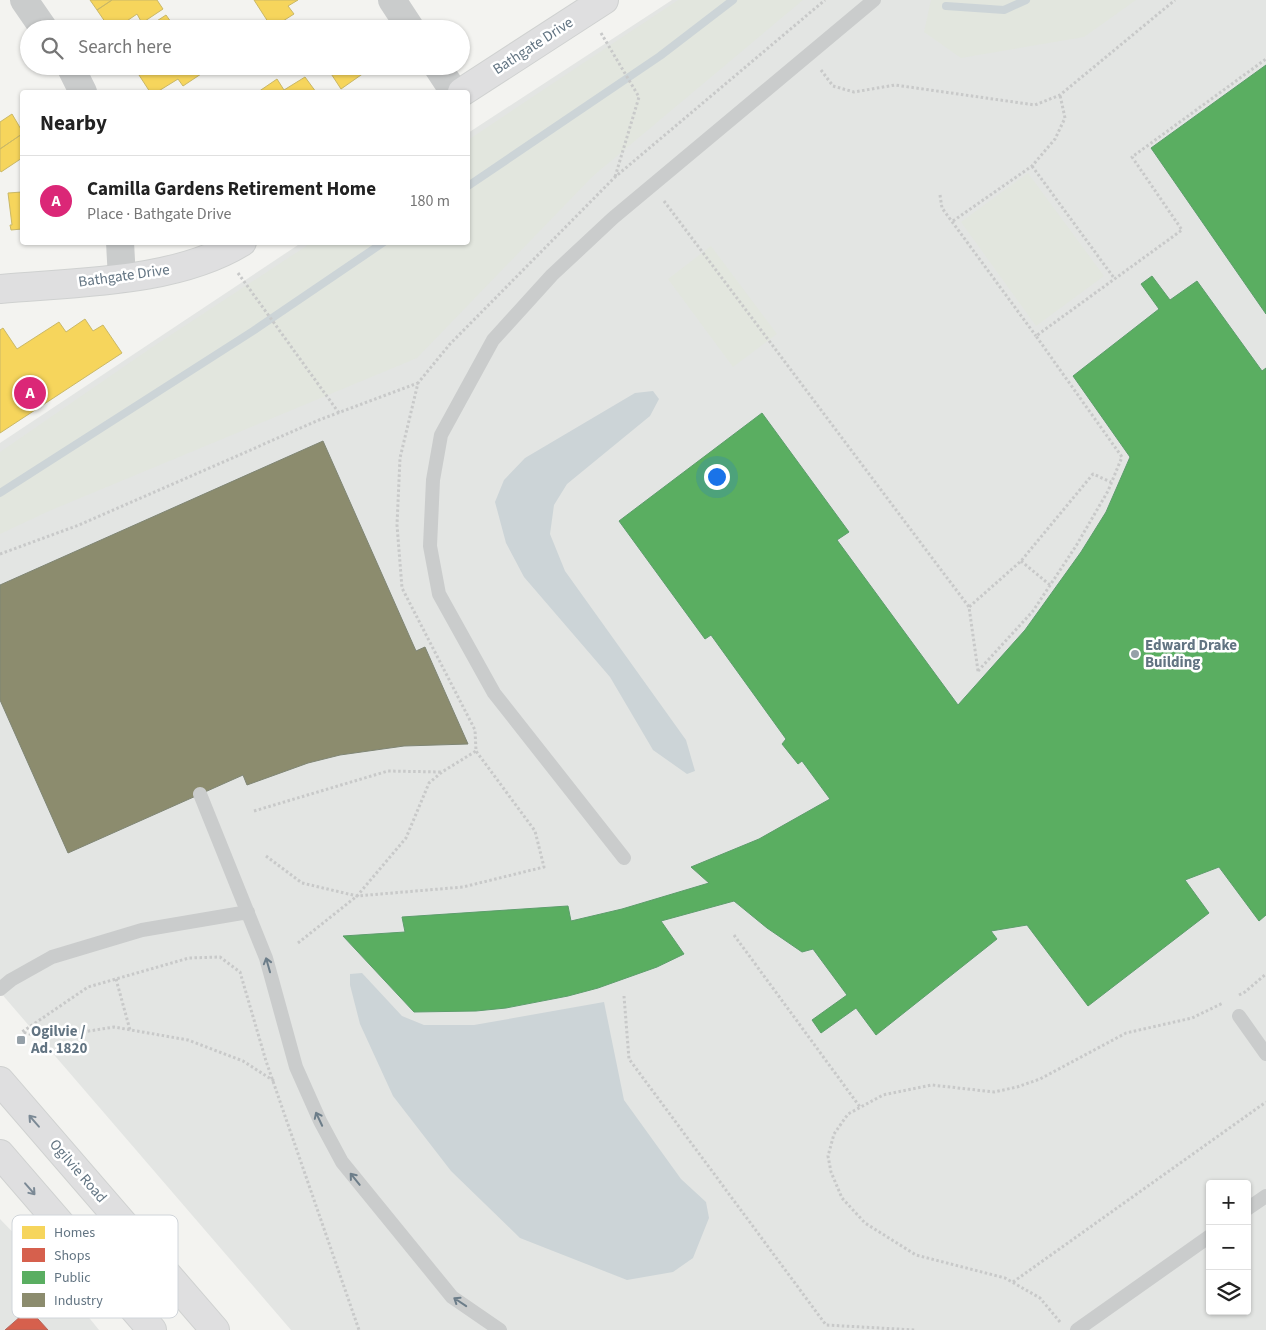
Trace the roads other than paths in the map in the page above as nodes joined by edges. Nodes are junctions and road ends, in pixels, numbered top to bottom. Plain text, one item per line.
1 (24, 0) edge
2 (392, 0) edge
3 (874, 0) edge
4 (596, 5) edge
5 (38, 20) edge
6 (405, 20) edge
7 (74, 75) edge
8 (442, 75) edge
9 (82, 90) edge
10 (453, 90) edge
11 (465, 90) edge
12 (120, 245) edge
13 (234, 248) edge
14 (122, 279) junction
15 (0, 289) edge
16 (200, 794) dead end
17 (624, 858) dead end
18 (248, 912) junction
19 (0, 989) edge
20 (1239, 1016) dead end
21 (1266, 1054) edge
22 (0, 1081) edge
23 (0, 1154) edge
24 (1266, 1196) edge
25 (1251, 1207) edge
26 (53, 1215) edge
27 (116, 1215) edge
28 (1206, 1239) edge
29 (178, 1287) edge
30 (142, 1318) edge
31 (152, 1330) edge
32 (215, 1330) edge
33 (500, 1330) edge
34 (1077, 1330) edge

1 - 5 street
2 - 6 street
3 - 17 lane
4 - 11 main road, Bathgate Drive
7 - 9 street
8 - 10 street
12 - 14 street
13 - 14 main road, Bathgate Drive
14 - 15 main road, Bathgate Drive
16 - 18 lane
18 - 19 lane
33 -> 18 lane
20 - 21 lane
27 -> 22 main road, Ogilvie Road
23 -> 26 main road
24 - 25 lane
28 - 34 lane
32 -> 29 main road, Ogilvie Road
30 -> 31 main road

